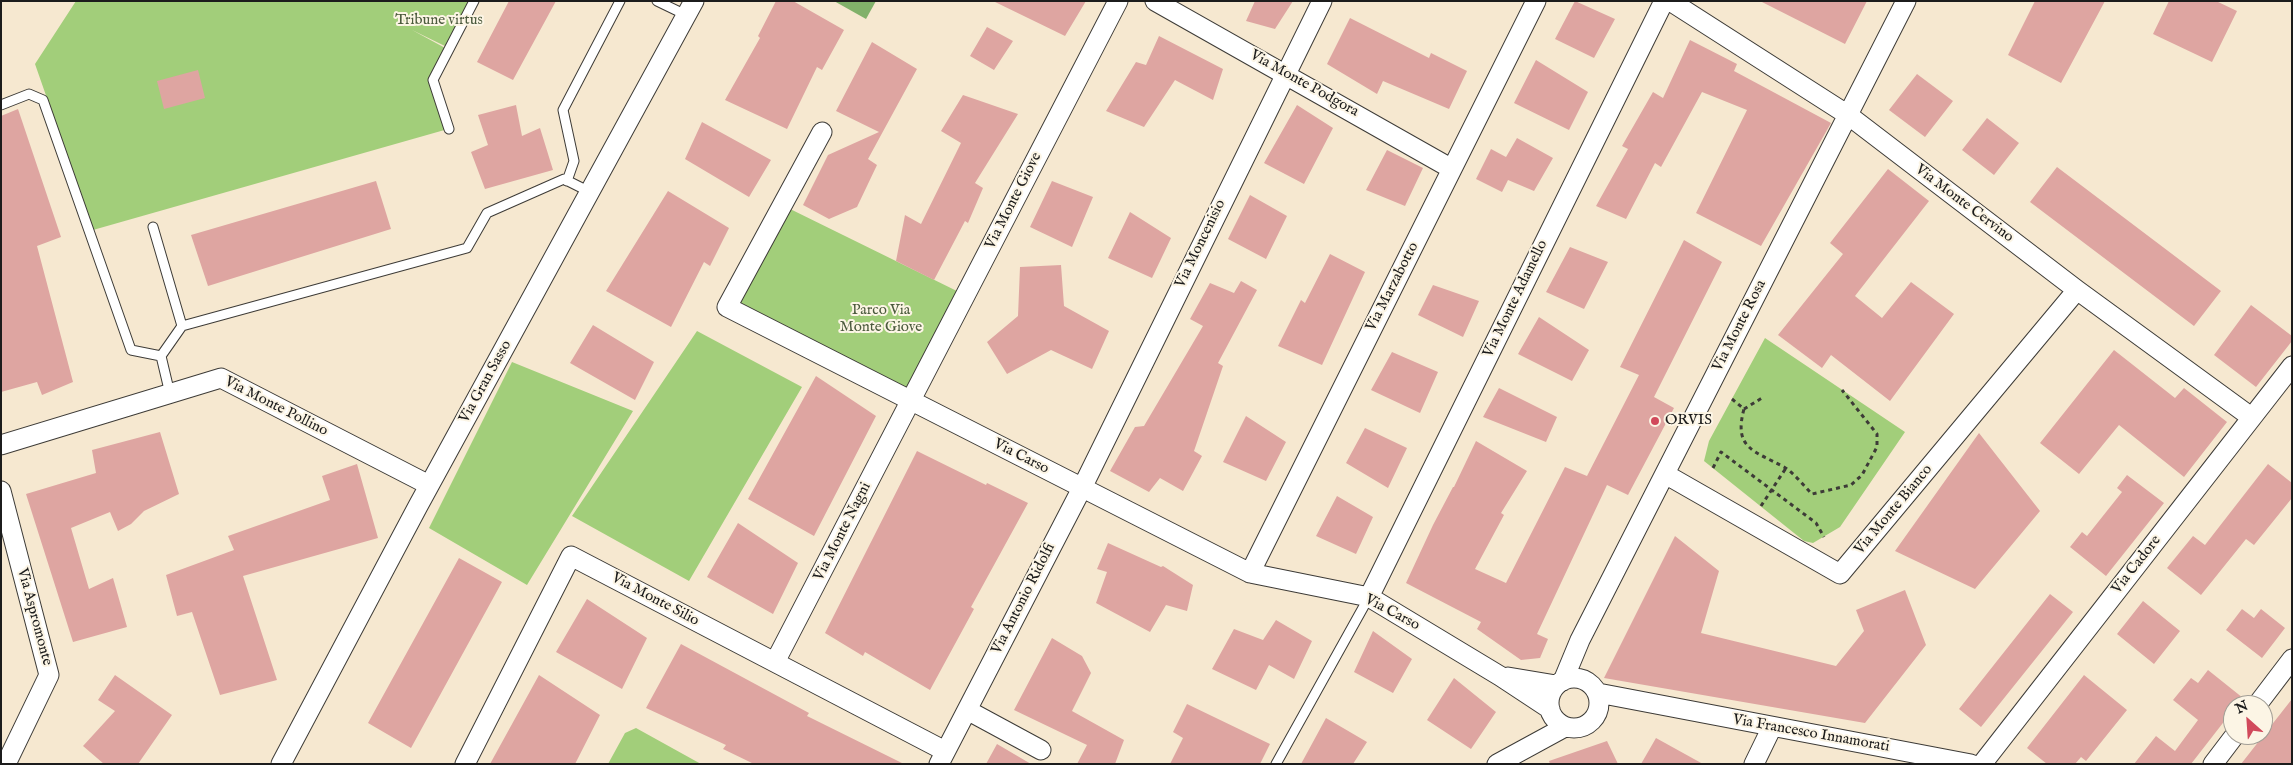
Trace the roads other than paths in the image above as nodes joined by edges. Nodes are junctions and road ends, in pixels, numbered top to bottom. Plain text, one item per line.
1 (474, 1) edge
2 (620, 1) edge
3 (658, 1) edge
4 (1118, 1) edge
5 (1155, 1) edge
6 (1322, 1) edge
7 (1536, 1) edge
8 (1664, 1) edge
9 (1670, 1) edge
10 (1906, 1) edge
11 (690, 8) edge
12 (1286, 73) junction
13 (1, 105) edge
14 (1848, 115) junction
15 (450, 129) dead end
16 (822, 132) dead end
17 (1452, 169) junction
18 (567, 181) junction
19 (590, 192) junction
20 (153, 227) dead end
21 (2077, 290) junction
22 (182, 326) junction
23 (161, 356) junction
24 (2292, 366) edge
25 (170, 394) junction
26 (910, 401) junction
27 (2251, 417) junction
28 (1, 445) edge
29 (1664, 474) junction
30 (429, 485) junction
31 (1082, 488) junction
32 (1, 491) edge
33 (1250, 574) junction
34 (1369, 597) junction
35 (1574, 652) junction
36 (2292, 659) edge
37 (775, 662) junction
38 (1500, 676) junction
39 (1559, 683) junction
40 (1592, 687) junction
41 (2265, 695) edge
42 (1652, 705) junction
43 (1550, 709) junction
44 (967, 710) junction
45 (1595, 717) junction
46 (1565, 727) junction
47 (1772, 727) junction
48 (2227, 745) edge
49 (1041, 750) dead end
50 (942, 757) edge
51 (6, 764) edge
52 (281, 764) edge
53 (465, 764) edge
54 (1276, 764) edge
55 (1496, 764) edge
56 (1754, 764) edge
57 (1971, 764) edge
58 (1982, 764) edge
59 (2213, 764) edge

1 - 15 lane
2 - 18 lane
3 - 11 lane
4 - 26 street, Via Monte Giove
5 - 12 street, Via Monte Podgora
6 - 12 street, Via Moncenisio
7 - 17 street, Via Marzabotto
8 - 34 street, Via Monte Adamello
9 - 14 street, Via Monte Cervino
10 - 14 street, Via Monte Rosa
11 - 19 street, Via Gran Sasso
12 - 17 street, Via Monte Podgora
12 - 31 street, Via Moncenisio
13 - 23 lane
14 - 21 street, Via Monte Cervino
14 - 29 street, Via Monte Rosa
16 - 26 street, Via Carso
17 - 33 street, Via Marzabotto
18 - 19 lane
18 - 22 lane
19 - 30 street, Via Gran Sasso
20 - 22 lane
21 - 27 street, Via Monte Cervino
21 - 29 street, Via Monte Bianco
22 - 23 lane
23 - 25 lane
24 - 27 street, Via Cadore
25 - 28 street, Via Monte Pollino
25 - 30 street, Via Monte Pollino
26 - 31 street, Via Carso
26 - 37 street, Via Monte Nagni
27 - 58 street, Via Cadore
29 - 35 street, Via Monte Rosa
30 - 52 street, Via Gran Sasso
31 - 33 street, Via Carso
31 - 44 street, Via Antonio Ridolfi
32 - 51 street, Via Aspromonte
33 - 34 street, Via Carso
34 - 38 street, Via Carso
34 - 54 lane
35 - 39 street, Via Monte Rosa
35 - 40 street
36 - 41 street
37 - 50 street, Via Monte Silio
37 - 53 street, Via Monte Silio
38 - 39 street, Via Carso
38 - 43 street, Via Carso
39 - 40 street, Via Francesco Innamorati
39 - 43 street
40 - 42 street, Via Francesco Innamorati
40 - 45 street
42 - 45 street, Via Francesco Innamorati
42 - 47 street, Via Francesco Innamorati
43 - 46 street
44 - 49 street
44 - 50 street, Via Antonio Ridolfi
45 - 46 street, Via Francesco Innamorati
46 - 55 street, Via Francesco Innamorati
47 - 56 street
47 - 57 street, Via Francesco Innamorati
48 - 59 street

